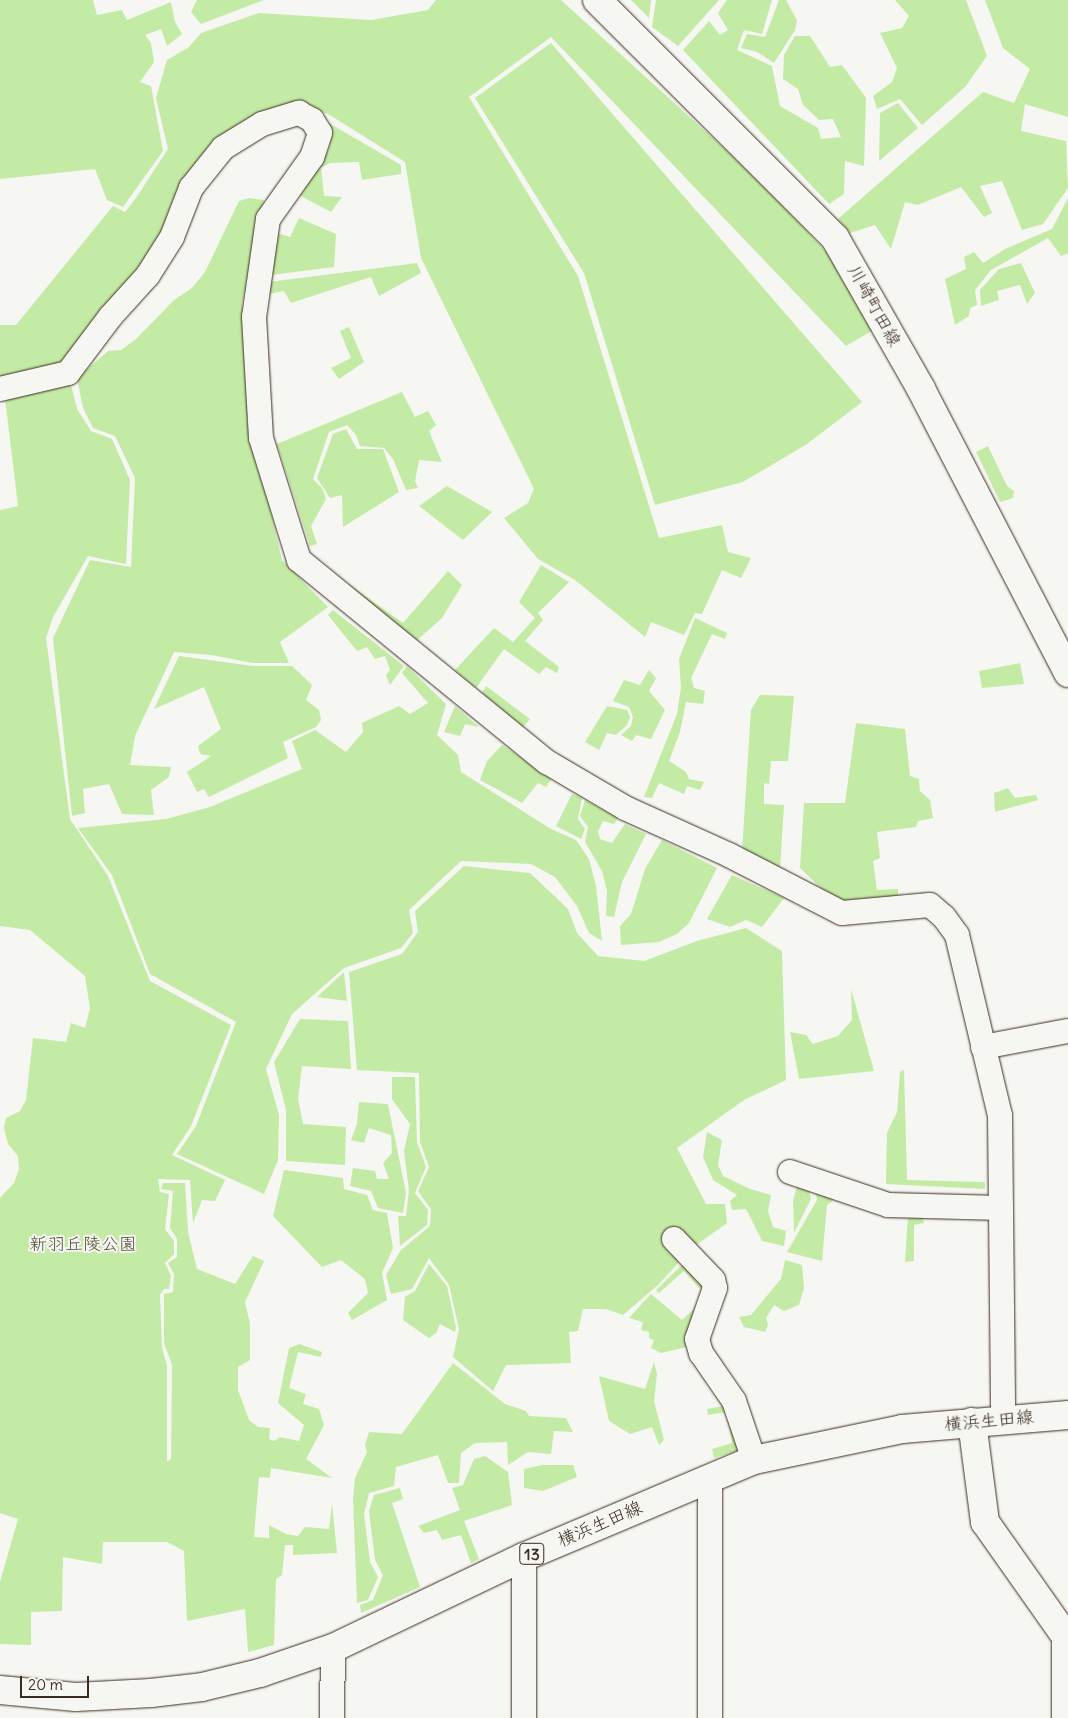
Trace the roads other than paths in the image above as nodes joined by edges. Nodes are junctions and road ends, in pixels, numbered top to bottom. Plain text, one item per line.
1 (597, 0) edge
2 (0, 390) edge
3 (1068, 673) edge
4 (1068, 1031) edge
5 (984, 1047) junction
6 (790, 1172) dead end
7 (1000, 1208) junction
8 (674, 1239) dead end
9 (1068, 1415) edge
10 (1003, 1420) junction
11 (972, 1422) junction
12 (754, 1460) junction
13 (710, 1477) junction
14 (524, 1557) junction
15 (333, 1648) junction
16 (0, 1690) edge
17 (332, 1718) edge
18 (524, 1718) edge
19 (710, 1718) edge
20 (1066, 1718) edge

1 - 3 main road, 川崎町田線
2 - 5 street
4 - 5 street
5 - 7 street
6 - 7 street
7 - 10 street
8 - 12 street
9 - 10 main road, 横浜生田線 / 13
10 - 11 main road, 横浜生田線 / 13
11 - 12 main road, 横浜生田線 / 13
11 - 20 main road
12 - 13 main road, 横浜生田線 / 13
13 - 14 main road, 横浜生田線 / 13
13 - 19 street
14 - 15 main road, 横浜生田線 / 13
14 - 18 street
15 - 16 main road, 横浜生田線 / 13
15 - 17 street

